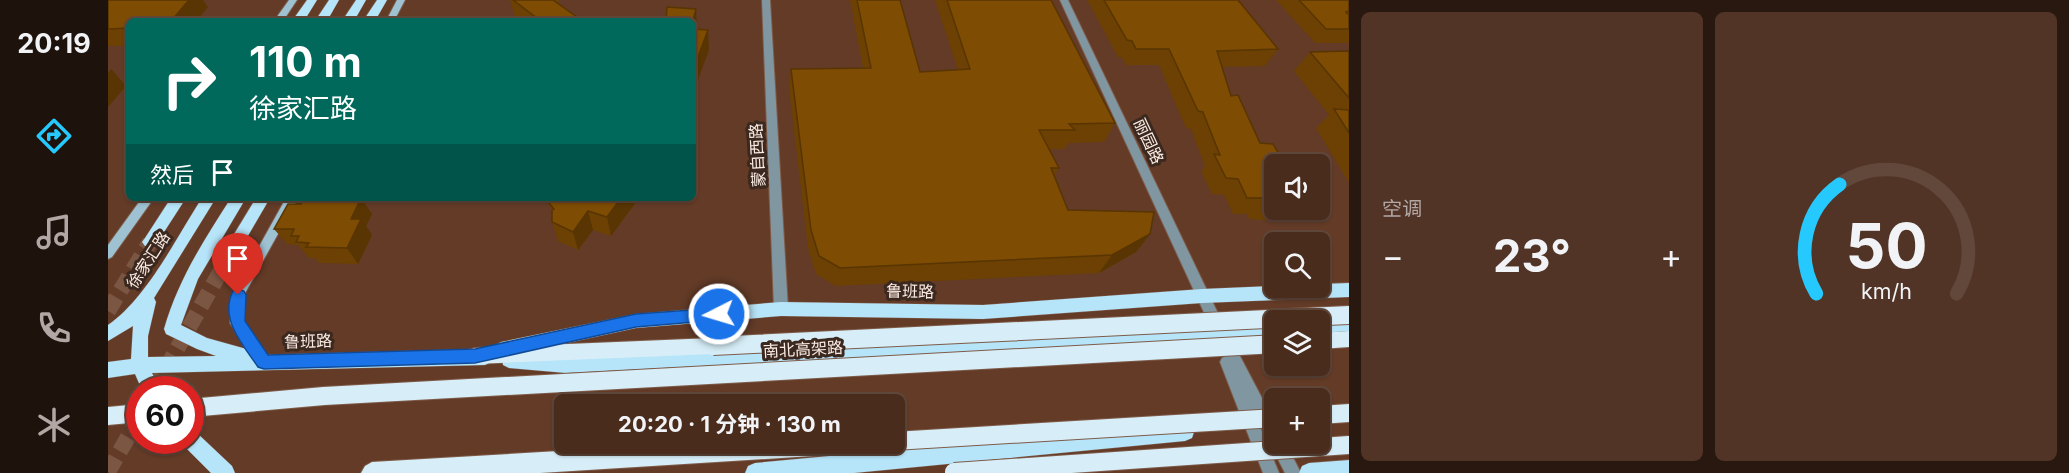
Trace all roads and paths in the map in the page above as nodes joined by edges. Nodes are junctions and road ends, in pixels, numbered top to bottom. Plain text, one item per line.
1 (293, 0) edge
2 (312, 0) edge
3 (334, 0) edge
4 (361, 0) edge
5 (382, 0) edge
6 (401, 0) edge
7 (766, 0) edge
8 (1064, 0) edge
9 (280, 18) edge
10 (300, 18) edge
11 (323, 18) edge
12 (350, 18) edge
13 (371, 18) edge
14 (392, 18) edge
15 (146, 201) edge
16 (177, 201) edge
17 (207, 201) edge
18 (237, 201) edge
19 (261, 201) edge
20 (290, 201) edge
21 (150, 242) tunnel mouth
22 (233, 249) tunnel mouth
23 (108, 254) edge
24 (156, 283) junction
25 (1349, 290) edge
26 (1202, 297) junction
27 (782, 309) junction
28 (1349, 315) edge
29 (1349, 324) edge
30 (1330, 325) edge
31 (1264, 331) edge
32 (108, 334) edge
33 (1218, 334) junction
34 (1349, 339) edge
35 (1330, 340) edge
36 (1264, 345) edge
37 (475, 356) junction
38 (264, 362) junction
39 (143, 365) junction
40 (108, 370) edge
41 (144, 376) edge
42 (204, 407) edge
43 (1349, 413) edge
44 (126, 414) edge
45 (1330, 414) edge
46 (108, 416) edge
47 (1264, 416) edge
48 (1349, 419) edge
49 (1330, 420) edge
50 (1264, 425) edge
51 (1264, 425) edge
52 (905, 441) edge
53 (1349, 445) edge
54 (204, 453) edge
55 (681, 454) edge
56 (1270, 454) edge
57 (1283, 454) edge
58 (1349, 470) edge
59 (948, 472) edge
60 (225, 473) edge
61 (372, 473) edge
62 (755, 473) edge
63 (1271, 473) edge
64 (1293, 473) edge
65 (1309, 473) edge

1 - 9 main road
2 - 10 main road
3 - 11 main road
4 - 12 main road
5 - 13 main road
6 - 14 main road
7 - 27 street, 蒙自西路
8 - 26 street, 丽园路
15 - 23 main road
16 - 21 main road, 徐家汇路
17 - 24 main road, 徐家汇路
18 - 38 main road
19 - 22 main road
20 - 38 main road
24 - 32 main road, 徐家汇路
24 - 39 main road
25 - 26 main road, 鲁班路
26 - 27 main road, 鲁班路
26 - 33 street, 丽园路
27 - 37 main road, 鲁班路
28 - 37 highway, bridge
29 - 30 main road
31 - 33 main road, 鲁班路
33 - 37 main road, 鲁班路
33 - 47 street, 丽园路
34 - 35 highway
36 - 42 highway, 南北高架路, bridge
37 - 38 main road, 鲁班路
38 - 39 main road, 鲁班路
39 - 40 main road, 鲁班路
39 - 41 main road
43 - 45 highway
44 - 46 highway
48 - 49 main road
50 - 52 highway, bridge
51 - 62 main road
53 - 59 highway, bridge
54 - 60 main road
55 - 61 highway
56 - 63 street, 丽园路
57 - 64 street
58 - 65 main road

